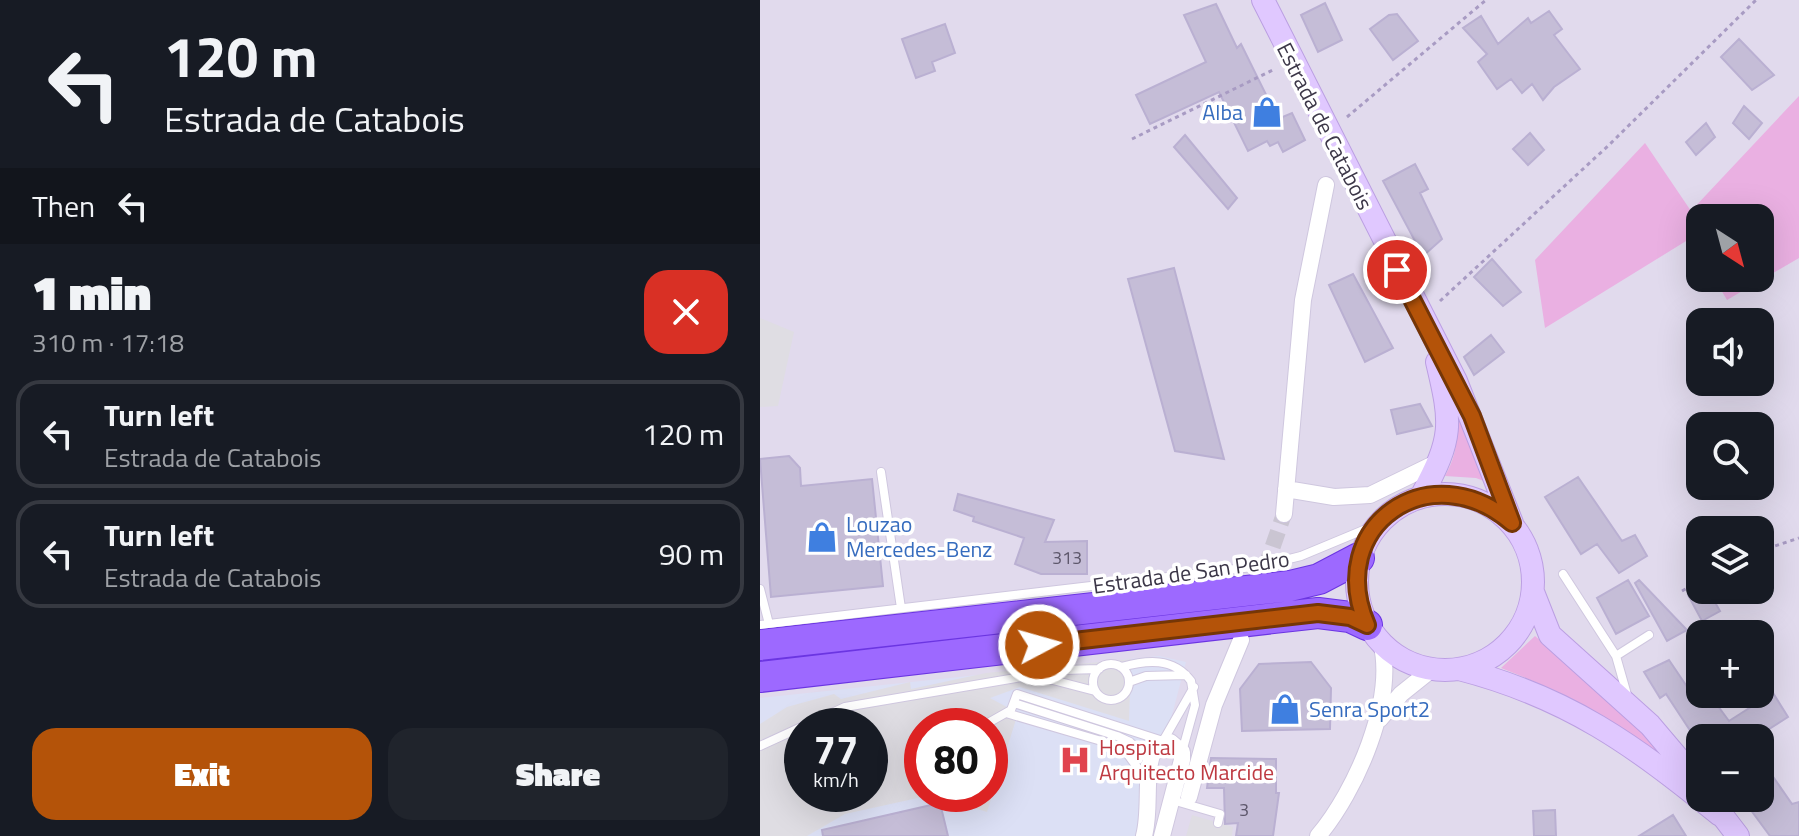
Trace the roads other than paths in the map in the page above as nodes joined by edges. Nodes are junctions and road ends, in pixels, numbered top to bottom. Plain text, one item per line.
1 (1263, 0) edge
2 (1326, 185) dead end
3 (1426, 328) junction
4 (1440, 461) junction
5 (881, 472) dead end
6 (1286, 489) junction
7 (1422, 495) junction
8 (1284, 514) tunnel mouth
9 (1512, 523) junction
10 (1378, 524) junction
11 (1351, 563) junction
12 (1563, 574) dead end
13 (760, 589) edge
14 (1533, 591) junction
15 (901, 608) junction
16 (1366, 628) junction
17 (763, 631) edge
18 (1649, 635) dead end
19 (1241, 640) dead end
20 (1616, 656) junction
21 (1121, 667) junction
22 (1457, 668) junction
23 (1099, 669) junction
24 (1431, 670) junction
25 (1187, 675) junction
26 (760, 677) edge
27 (1040, 677) junction
28 (1129, 682) junction
29 (1194, 687) junction
30 (1095, 691) junction
31 (1015, 698) junction
32 (1631, 706) junction
33 (1008, 710) edge
34 (1008, 714) edge
35 (1374, 727) junction
36 (1163, 741) junction
37 (760, 746) edge
38 (1182, 752) junction
39 (1149, 762) junction
40 (1686, 768) edge
41 (1148, 783) junction
42 (1686, 785) edge
43 (1189, 797) dead end
44 (1171, 800) junction
45 (1719, 812) edge
46 (1218, 823) dead end
47 (1144, 836) edge
48 (1162, 836) edge
49 (1318, 836) edge
50 (1738, 836) edge

1 - 3 main road, Estrada de Catabois
2 - 6 street
3 - 4 main road, Estrada de Catabois
3 - 9 main road, Estrada de Catabois
4 - 6 street
4 - 7 main road, Estrada de Catabois
5 - 15 lane
6 - 8 street
7 - 9 main road
7 - 10 main road
9 - 14 main road, Estrada de Catabois
10 - 11 main road
10 - 15 lane, Estrada de San Pedro
11 - 16 main road
11 - 17 highway
12 - 20 lane
13 - 17 lane
14 - 22 main road
14 - 32 main road, Estrada de Catabois
15 - 17 lane, Estrada de San Pedro
16 - 24 main road
16 - 26 highway
16 - 35 street
18 - 20 lane
19 - 43 street
20 - 32 lane
21 - 23 lane
21 - 25 lane
21 - 28 lane
22 - 24 main road
22 - 42 main road
23 - 27 lane
23 - 30 lane
24 - 35 street
25 - 28 lane
25 - 29 lane
27 - 30 lane
27 - 37 lane
28 - 30 lane
29 - 36 lane
29 - 38 lane
31 - 33 lane
31 - 36 lane
31 - 39 lane
32 - 40 main road, Estrada de Catabois
34 - 41 lane
35 - 49 street
36 - 38 street
36 - 39 street
38 - 44 street
39 - 41 street
41 - 47 street
44 - 46 lane
44 - 48 street
45 - 50 main road

